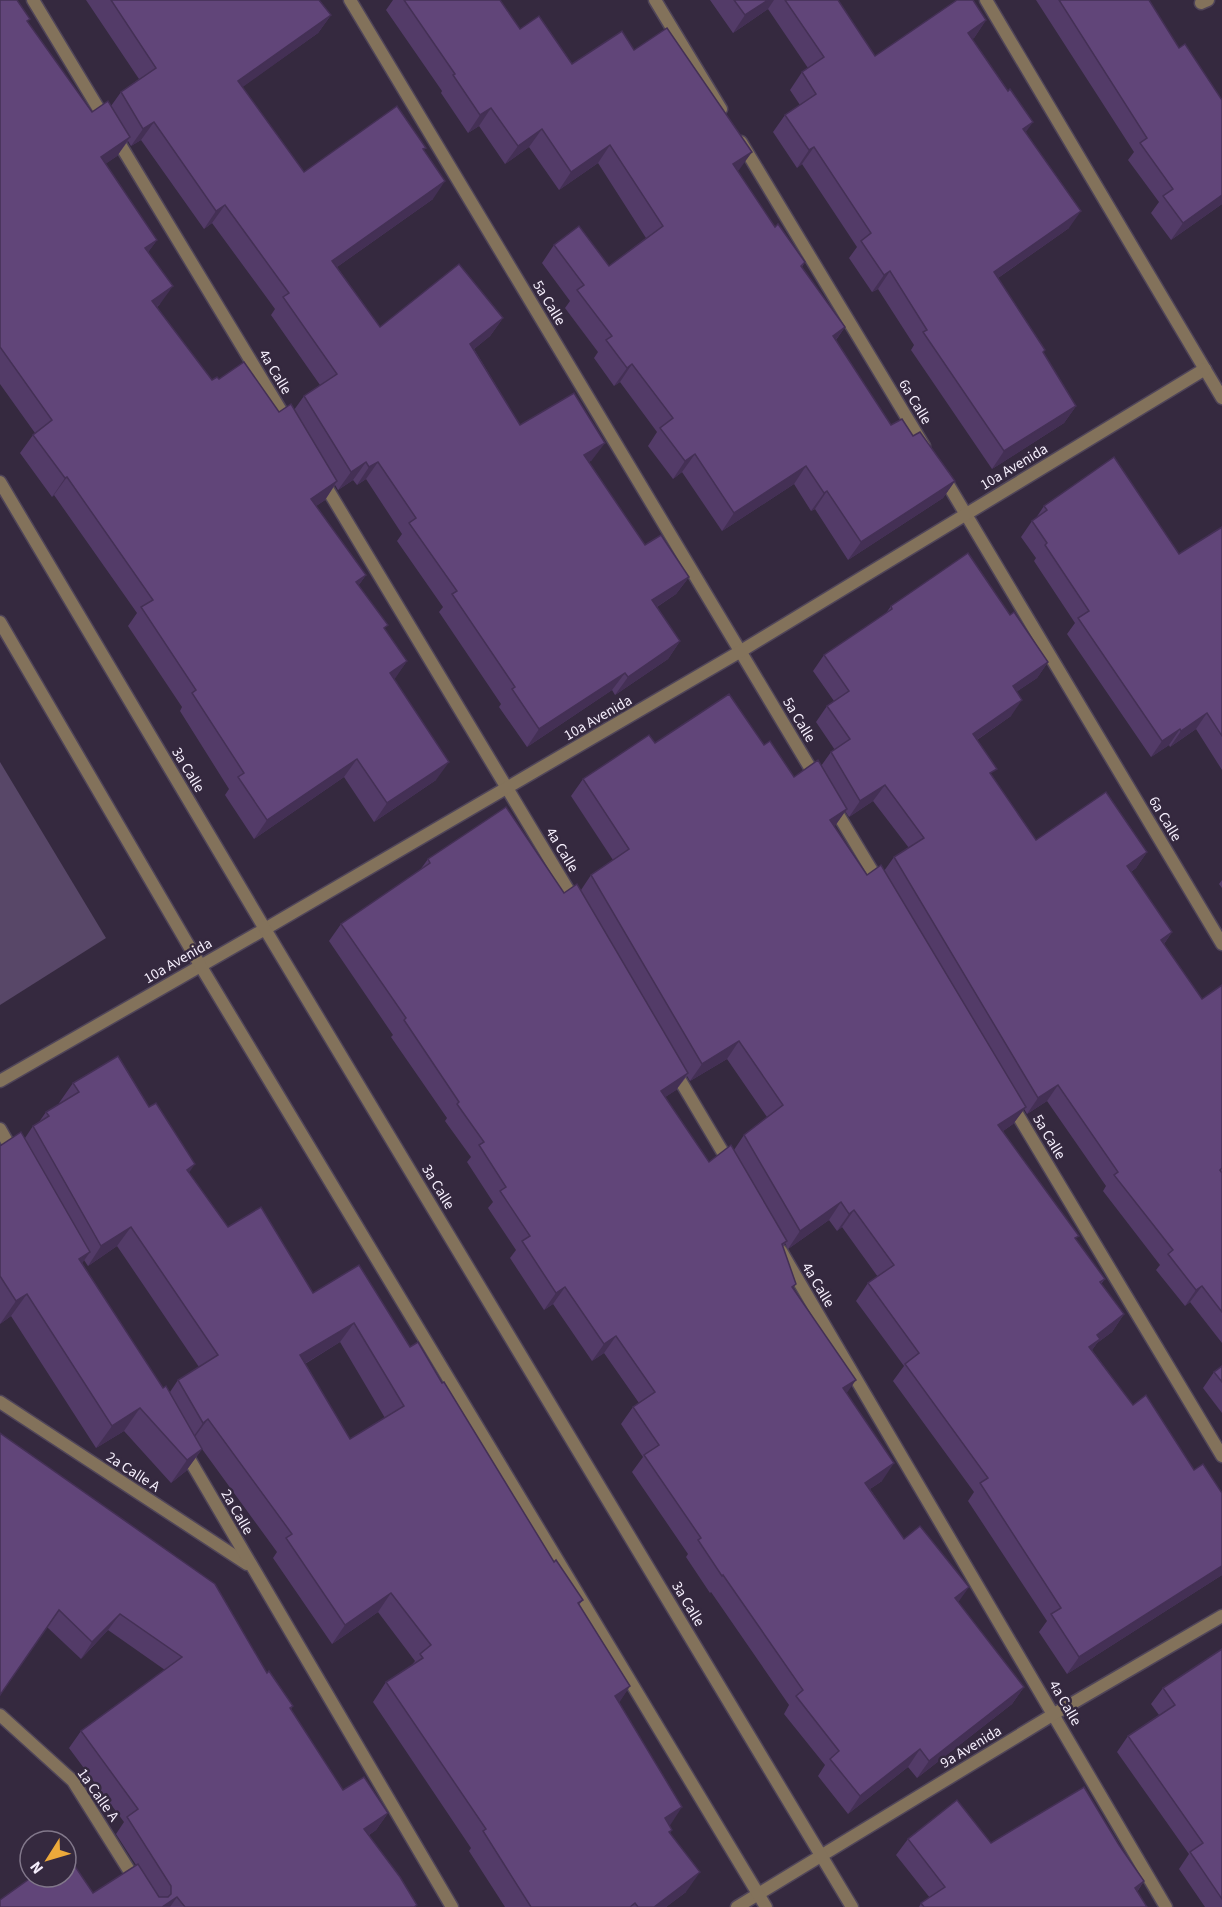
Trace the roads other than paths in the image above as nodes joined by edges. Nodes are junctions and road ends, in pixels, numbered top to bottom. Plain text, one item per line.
1 (33, 0) edge
2 (350, 0) edge
3 (655, 0) edge
4 (986, 0) edge
5 (1205, 369) junction
6 (1222, 398) edge
7 (292, 430) edge
8 (317, 471) edge
9 (0, 482) edge
10 (966, 514) junction
11 (0, 622) edge
12 (741, 651) junction
13 (508, 788) junction
14 (887, 896) edge
15 (581, 912) edge
16 (265, 929) junction
17 (1222, 944) edge
18 (200, 965) junction
19 (666, 1056) edge
20 (0, 1081) edge
21 (1003, 1089) edge
22 (0, 1129) edge
23 (18, 1160) edge
24 (738, 1179) edge
25 (775, 1241) edge
26 (0, 1402) edge
27 (179, 1441) edge
28 (1222, 1456) edge
29 (250, 1566) junction
30 (1222, 1616) edge
31 (1054, 1714) junction
32 (0, 1715) edge
33 (821, 1855) junction
34 (759, 1894) junction
35 (152, 1907) edge
36 (452, 1907) edge
37 (737, 1907) edge
38 (766, 1907) edge
39 (852, 1907) edge
40 (1166, 1907) edge

1 - 7 street, 4a Calle
2 - 12 street, 5a Calle
3 - 10 street, 6a Calle
4 - 5 street
5 - 6 street
5 - 10 street, 10a Avenida
8 - 13 street, 4a Calle
9 - 16 street, 3a Calle
10 - 12 street, 10a Avenida
10 - 17 street, 6a Calle
11 - 18 street
12 - 13 street, 10a Avenida
12 - 14 street, 5a Calle
13 - 15 street, 4a Calle
13 - 16 street, 10a Avenida
16 - 18 street, 10a Avenida
16 - 33 street, 3a Calle
18 - 20 street, 10a Avenida
18 - 34 street
19 - 24 street
21 - 28 street, 5a Calle
22 - 23 street
25 - 31 street, 4a Calle
26 - 29 street, 2a Calle A
27 - 29 street, 2a Calle
29 - 36 street, 2a Calle
30 - 31 street, 9a Avenida
31 - 33 street, 9a Avenida
31 - 40 street, 4a Calle
32 - 35 street, 1a Calle A
33 - 34 street, 9a Avenida
33 - 39 street, 3a Calle
34 - 37 street, 9a Avenida
34 - 38 street

